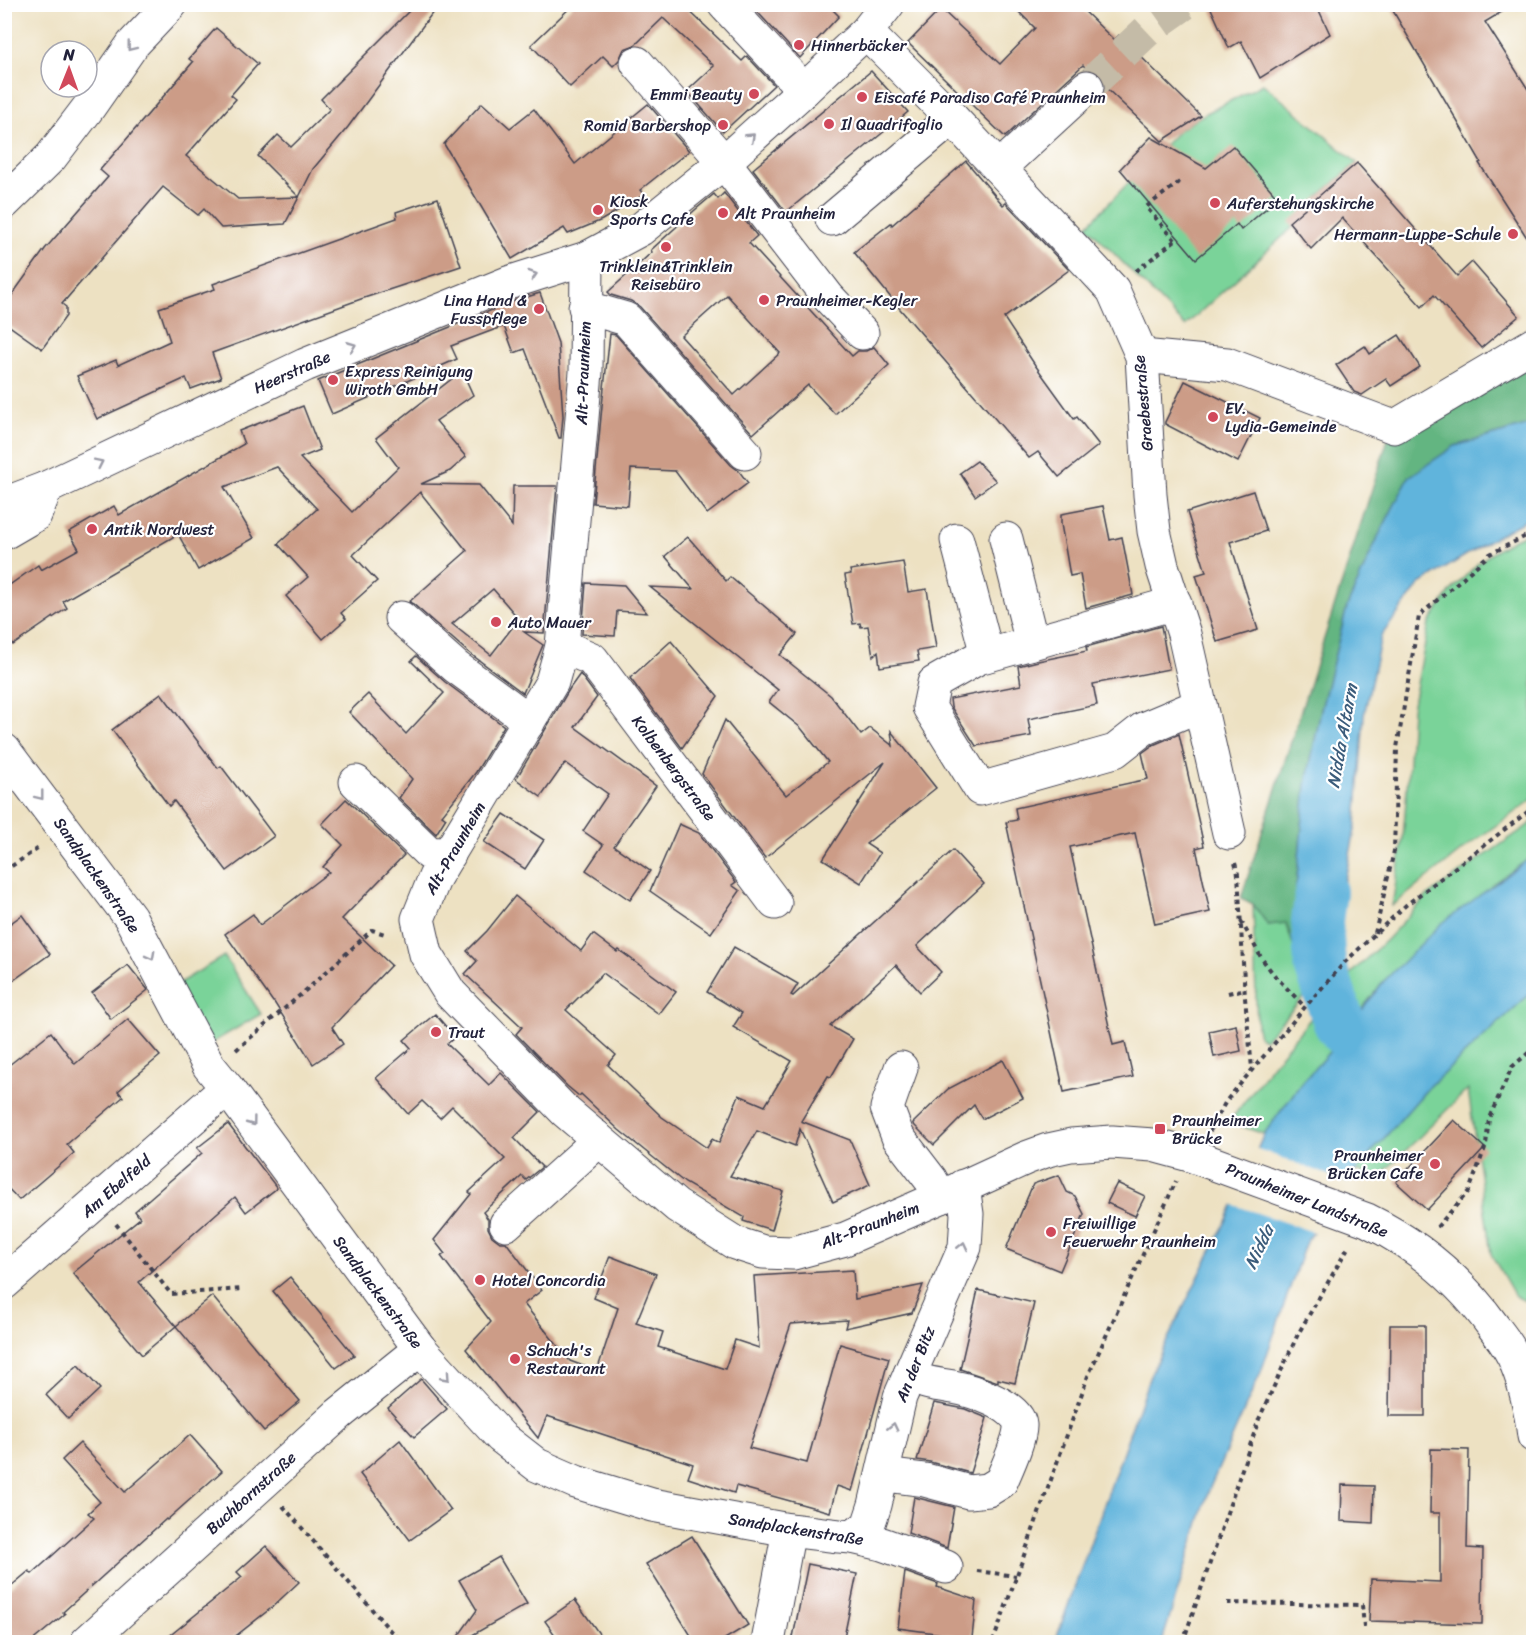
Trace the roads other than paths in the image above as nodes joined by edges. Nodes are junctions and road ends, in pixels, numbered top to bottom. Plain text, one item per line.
1 (171, 4) edge
2 (724, 4) edge
3 (888, 4) edge
4 (866, 32) junction
5 (638, 63) dead end
6 (1087, 87) tunnel mouth
7 (804, 90) junction
8 (952, 118) junction
9 (724, 162) junction
10 (999, 168) junction
11 (4, 203) edge
12 (832, 219) dead end
13 (586, 258) junction
14 (585, 307) junction
15 (862, 333) dead end
16 (1533, 344) edge
17 (1142, 357) junction
18 (745, 453) dead end
19 (46, 488) junction
20 (4, 504) edge
21 (4, 533) edge
22 (1006, 539) dead end
23 (957, 540) dead end
24 (1175, 603) junction
25 (400, 618) dead end
26 (1032, 643) junction
27 (562, 646) junction
28 (987, 656) junction
29 (1200, 705) junction
30 (528, 723) junction
31 (4, 750) edge
32 (356, 782) dead end
33 (1229, 833) road end
34 (449, 855) junction
35 (776, 903) dead end
36 (901, 1068) dead end
37 (227, 1088) junction
38 (595, 1136) junction
39 (1212, 1151) joint
40 (952, 1192) junction
41 (506, 1224) dead end
42 (4, 1283) edge
43 (420, 1349) junction
44 (1525, 1360) edge
45 (910, 1374) junction
46 (1533, 1436) edge
47 (884, 1469) junction
48 (789, 1530) junction
49 (852, 1537) junction
50 (946, 1567) road end
51 (87, 1642) edge
52 (768, 1642) edge

1 -> 11 street
2 - 7 street
3 - 4 street
4 - 7 street
4 - 8 street, Graebestraße
5 - 9 street
6 - 10 street
9 -> 7 street
8 - 10 street, Graebestraße
8 - 12 street
9 - 13 street
9 - 15 street
10 - 17 street, Graebestraße
13 - 14 street, Alt-Praunheim
19 -> 13 street, Heerstraße
14 - 18 street
14 - 27 street, Alt-Praunheim
16 - 17 street
17 - 24 street, Graebestraße
19 - 20 street, Heerstraße
19 - 21 street
22 - 26 street
23 - 28 street
24 - 26 street
24 - 29 street, Graebestraße
25 - 30 street
26 - 28 street
27 - 30 street, Alt-Praunheim
27 - 35 street, Kolbenbergstraße
28 - 29 street
29 - 33 street, Graebestraße
30 - 34 street, Alt-Praunheim
31 -> 37 street, Sandplackenstraße
32 - 34 street
34 - 38 street, Alt-Praunheim
36 - 40 street
37 - 42 street, Am Ebelfeld
37 -> 43 street, Sandplackenstraße
38 - 40 street, Alt-Praunheim
38 - 41 street
39 - 40 street, Alt-Praunheim
39 - 44 street, Praunheimer Landstraße
45 -> 40 street, An der Bitz
43 -> 48 street, Sandplackenstraße
43 - 51 street, Buchbornstraße
44 - 46 street, Praunheimer Landstraße
47 -> 45 street, An der Bitz
45 - 47 street
47 - 49 street, An der Bitz
48 - 49 street, Sandplackenstraße
48 - 52 street
49 - 50 street, Sandplackenstraße

